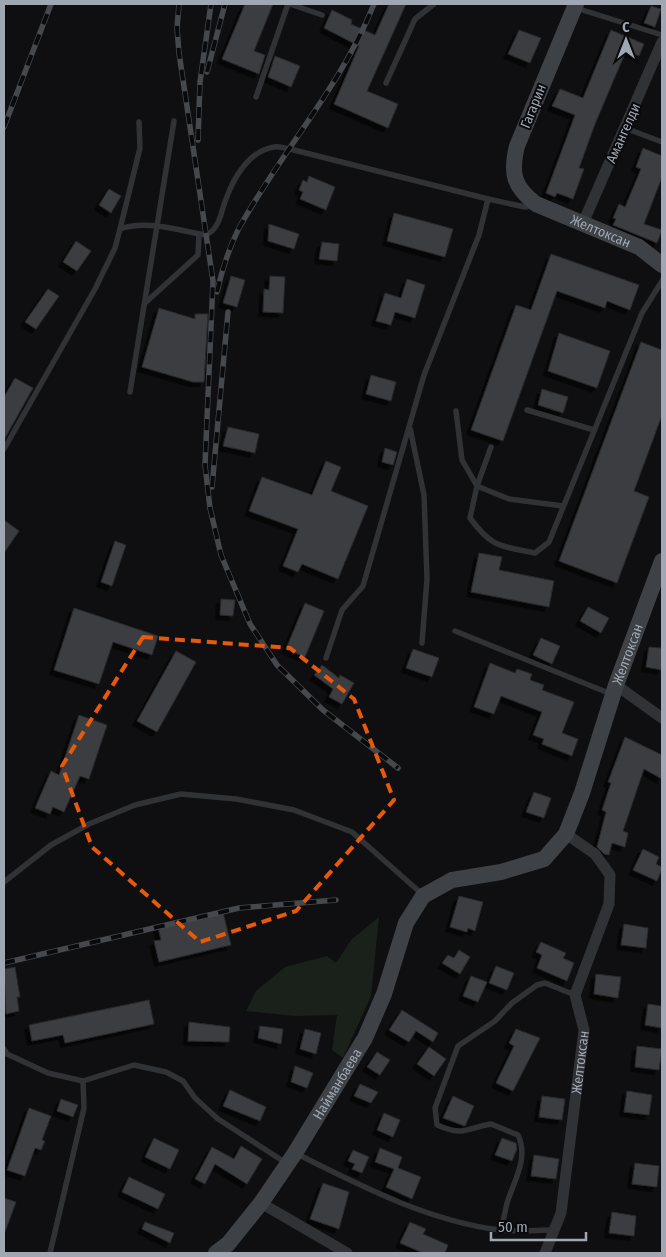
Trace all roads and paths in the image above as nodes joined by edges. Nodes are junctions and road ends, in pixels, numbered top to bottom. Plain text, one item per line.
1 (289, 4) edge
2 (434, 4) edge
3 (575, 5) edge
4 (322, 15) dead end
5 (662, 35) edge
6 (662, 42) edge
7 (386, 83) dead end
8 (256, 98) dead end
9 (174, 121) dead end
10 (139, 122) dead end
11 (625, 128) junction
12 (662, 142) edge
13 (488, 199) junction
14 (536, 204) junction
15 (583, 223) junction
16 (157, 227) junction
17 (120, 229) junction
18 (200, 234) junction
19 (662, 265) edge
20 (662, 281) edge
21 (145, 303) junction
22 (130, 392) dead end
23 (527, 410) dead end
24 (456, 411) dead end
25 (410, 426) junction
26 (594, 430) junction
27 (491, 447) dead end
28 (4, 449) edge
29 (477, 486) junction
30 (563, 506) junction
31 (662, 561) edge
32 (455, 631) dead end
33 (422, 643) dead end
34 (326, 658) dead end
35 (614, 690) junction
36 (662, 718) edge
37 (566, 834) junction
38 (4, 882) edge
39 (423, 896) junction
40 (575, 995) junction
41 (4, 1049) edge
42 (83, 1081) junction
43 (291, 1159) junction
44 (261, 1203) junction
45 (501, 1230) junction
46 (554, 1230) junction
47 (50, 1253) edge
48 (216, 1253) edge
49 (347, 1253) edge
50 (545, 1253) edge

1 - 4 lane
1 - 8 lane
2 - 7 lane
3 - 5 lane
3 - 14 main road, Гагарин
6 - 11 street, Амангелди
9 - 16 lane
10 - 17 lane
11 - 12 lane
11 - 15 street, Амангелди
13 - 14 lane
13 - 18 lane
13 - 25 lane
14 - 15 main road, Желтоксан
15 - 19 main road, Желтоксан
16 - 17 lane
16 - 18 lane
16 - 21 lane
17 - 28 lane
18 - 21 lane
20 - 26 lane
21 - 22 lane
23 - 26 lane
24 - 29 lane
25 - 33 lane
25 - 34 lane
26 - 30 lane
27 - 29 lane
29 - 30 lane
29 - 30 lane
31 - 35 main road, Желтоксан
32 - 35 lane
35 - 36 street
35 - 37 main road, Желтоксан
37 - 39 main road, Желтоксан
37 - 40 street
38 - 39 lane
39 - 43 main road, Найманбаева
40 - 45 lane
40 - 46 street, Желтоксан
41 - 42 lane
42 - 43 lane
42 - 47 lane
43 - 44 main road, Найманбаева
43 - 45 lane
44 - 48 main road, Найманбаева
44 - 49 street
45 - 46 lane
46 - 50 street, Желтоксан

